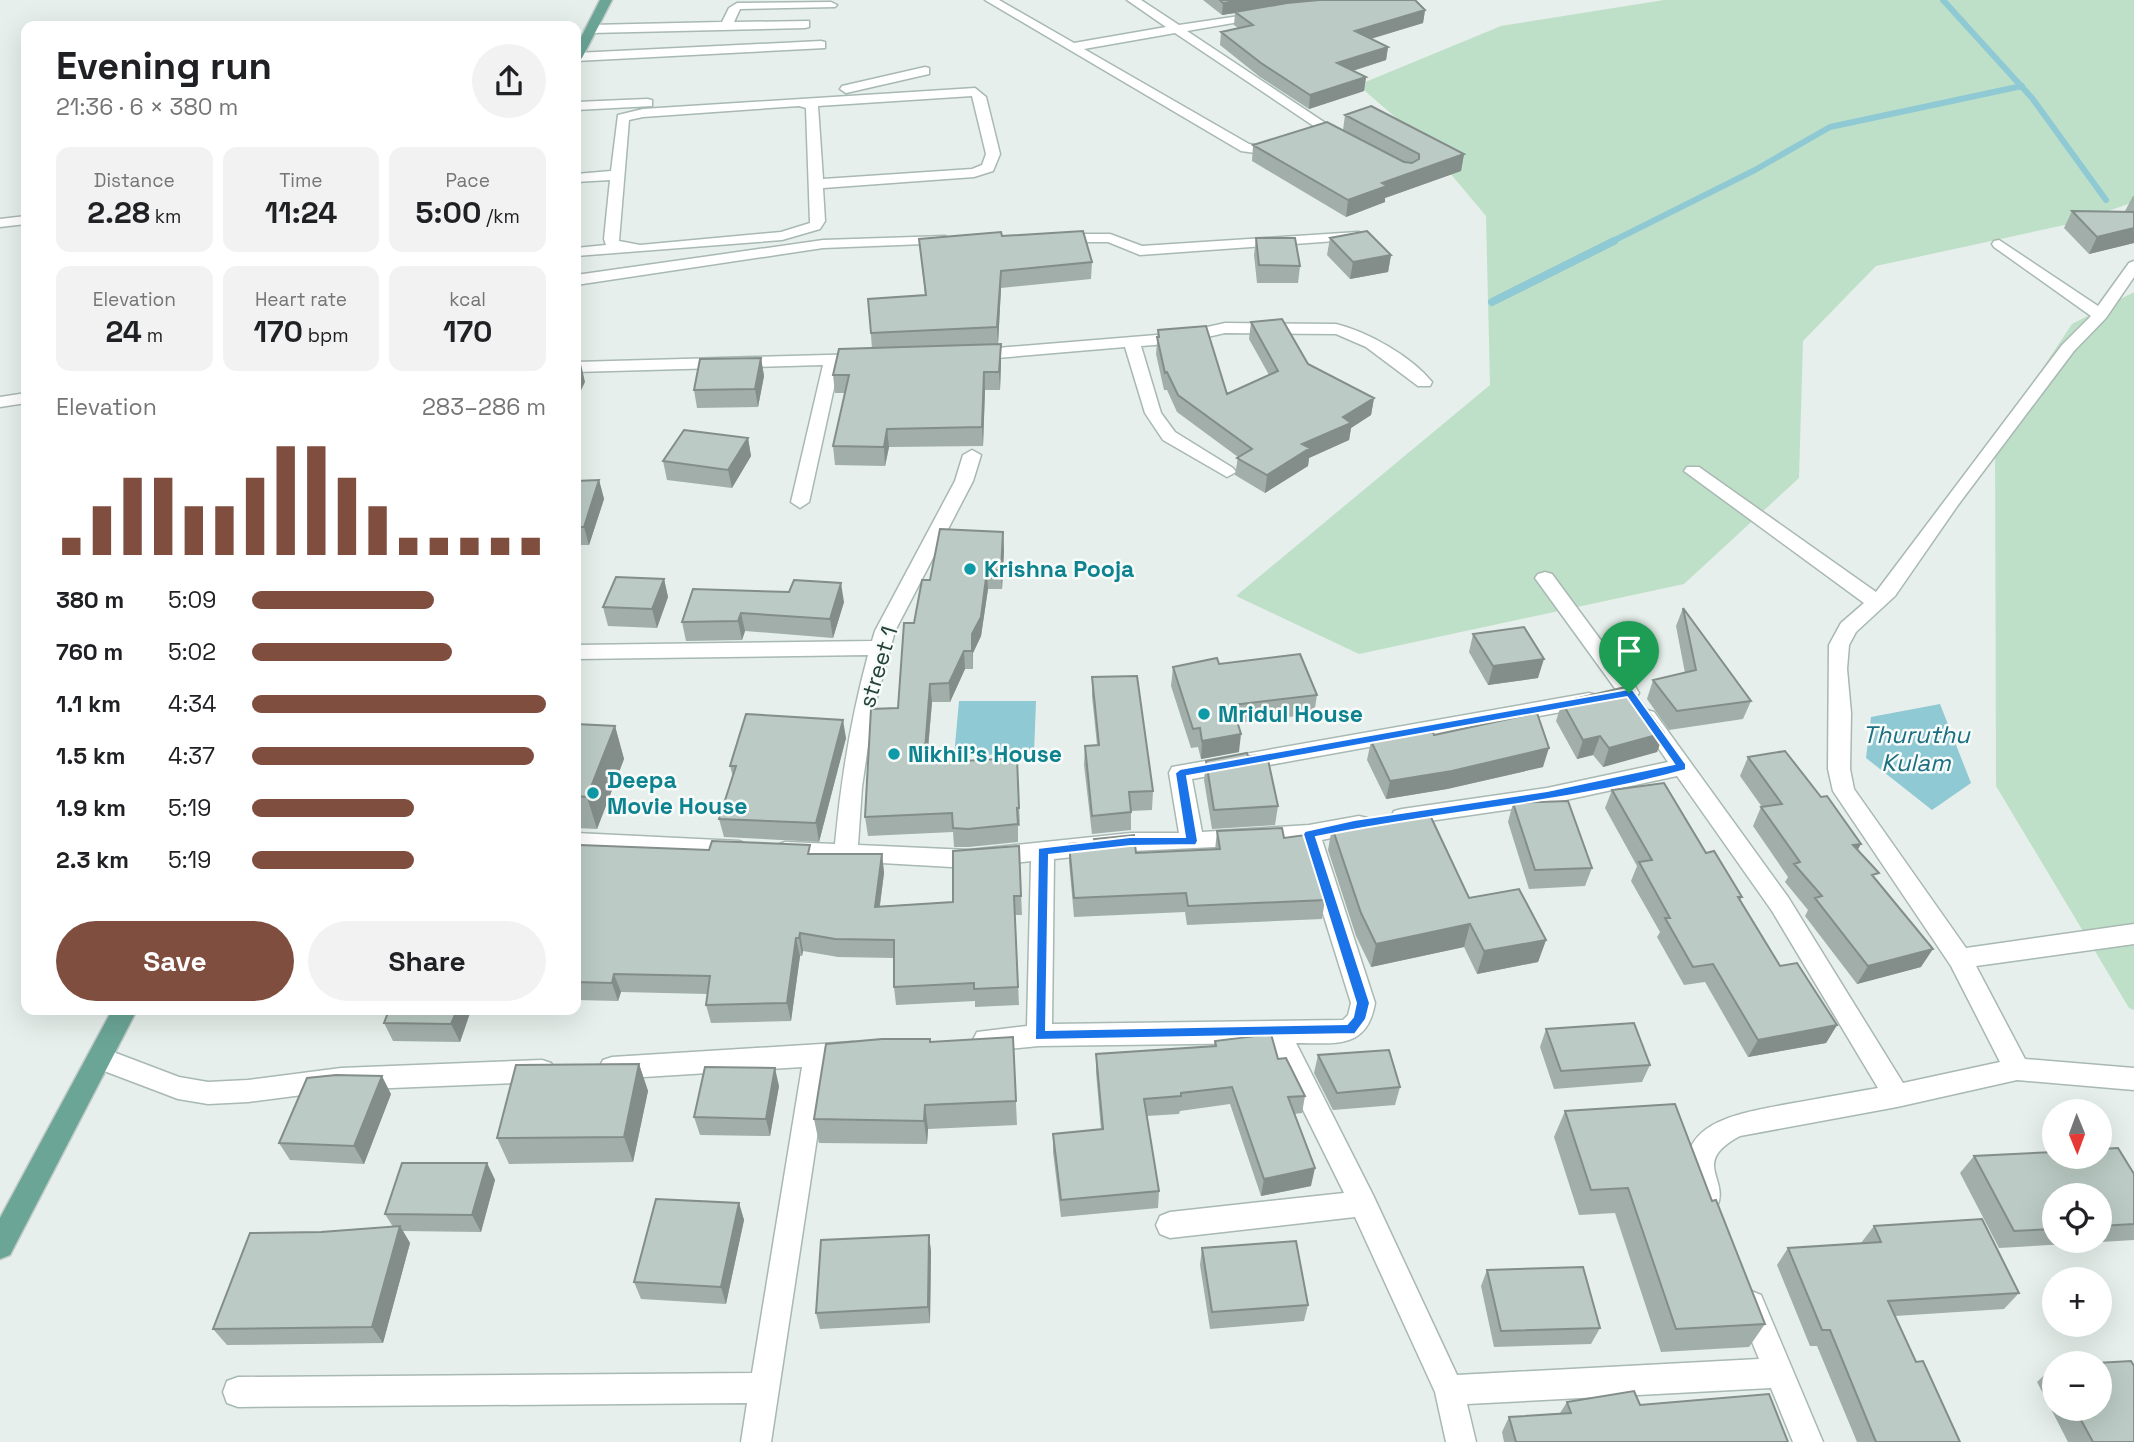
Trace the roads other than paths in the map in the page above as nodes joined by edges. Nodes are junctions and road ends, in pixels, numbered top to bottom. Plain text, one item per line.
1 (606, 0) edge
2 (991, 0) edge
3 (1133, 0) edge
4 (831, 5) dead end
5 (1272, 12) edge
6 (805, 24) dead end
7 (727, 26) junction
8 (591, 29) junction
9 (1173, 29) junction
10 (821, 45) dead end
11 (1074, 47) junction
12 (581, 48) edge
13 (581, 57) edge
14 (925, 71) dead end
15 (807, 103) junction
16 (581, 106) edge
17 (1293, 141) edge
18 (1349, 142) edge
19 (616, 175) junction
20 (581, 178) edge
21 (817, 184) junction
22 (21, 221) edge
23 (0, 223) edge
24 (1366, 236) edge
25 (1045, 239) edge
26 (956, 240) edge
27 (1998, 244) dead end
28 (626, 248) junction
29 (581, 252) edge
30 (2134, 266) edge
31 (581, 279) edge
32 (2100, 315) junction
33 (1132, 343) junction
34 (955, 356) edge
35 (887, 358) edge
36 (832, 360) junction
37 (581, 368) edge
38 (1424, 382) dead end
39 (21, 399) edge
40 (0, 402) edge
41 (972, 455) dead end
42 (1693, 471) dead end
43 (1227, 472) dead end
44 (800, 502) dead end
45 (1545, 578) dead end
46 (1876, 602) junction
47 (881, 648) junction
48 (581, 652) edge
49 (1629, 693) junction
50 (1682, 767) junction
51 (1309, 834) junction
52 (1192, 841) junction
53 (581, 842) edge
54 (1043, 851) junction
55 (846, 854) junction
56 (2134, 934) edge
57 (1960, 960) junction
58 (122, 1015) edge
59 (1278, 1033) junction
60 (1040, 1035) junction
61 (956, 1043) edge
62 (873, 1051) edge
63 (817, 1056) junction
64 (100, 1058) junction
65 (587, 1069) edge
66 (2017, 1069) junction
67 (560, 1070) edge
68 (2134, 1079) edge
69 (1897, 1097) junction
70 (1363, 1204) junction
71 (1170, 1225) dead end
72 (1718, 1226) edge
73 (0, 1245) edge
74 (1743, 1286) edge
75 (1779, 1373) junction
76 (765, 1388) junction
77 (1449, 1390) junction
78 (238, 1392) dead end
79 (757, 1442) edge
80 (1461, 1442) edge
81 (1808, 1442) edge

1 - 8 main road
2 - 11 street
3 - 9 street
4 - 7 street
5 - 9 street
6 - 7 street
7 - 8 street
8 - 12 main road
9 - 11 street
9 - 18 street
10 - 13 street
11 - 17 street
14 - 16 street
15 - 19 street
15 - 21 street
15 - 21 street
19 - 20 street
19 - 28 street
21 - 28 street
22 - 23 street
24 - 25 street
26 - 31 street
27 - 32 street
28 - 29 street
30 - 32 street
32 - 46 street
33 - 34 street
33 - 38 street
33 - 43 street
35 - 36 street
36 - 37 street
36 - 44 street
39 - 40 street
41 - 47 street, street 1
42 - 46 street
45 - 49 street
46 - 57 street
47 - 48 street
47 - 55 street, street 1
49 - 50 street
49 - 52 street
50 - 51 street
50 - 69 street
51 - 52 street
51 - 59 street
52 - 54 street
53 - 55 street
54 - 55 street
54 - 60 street
56 - 57 street
57 - 66 street
58 - 64 main road
59 - 60 street
59 - 70 street
60 - 61 street
62 - 63 street
63 - 65 street
63 - 76 street
64 - 67 street
64 - 73 main road
66 - 68 street
66 - 69 street
69 - 72 street
70 - 71 street
70 - 77 street
74 - 75 street
75 - 77 street
75 - 81 street
76 - 78 street
76 - 79 street
77 - 80 street

